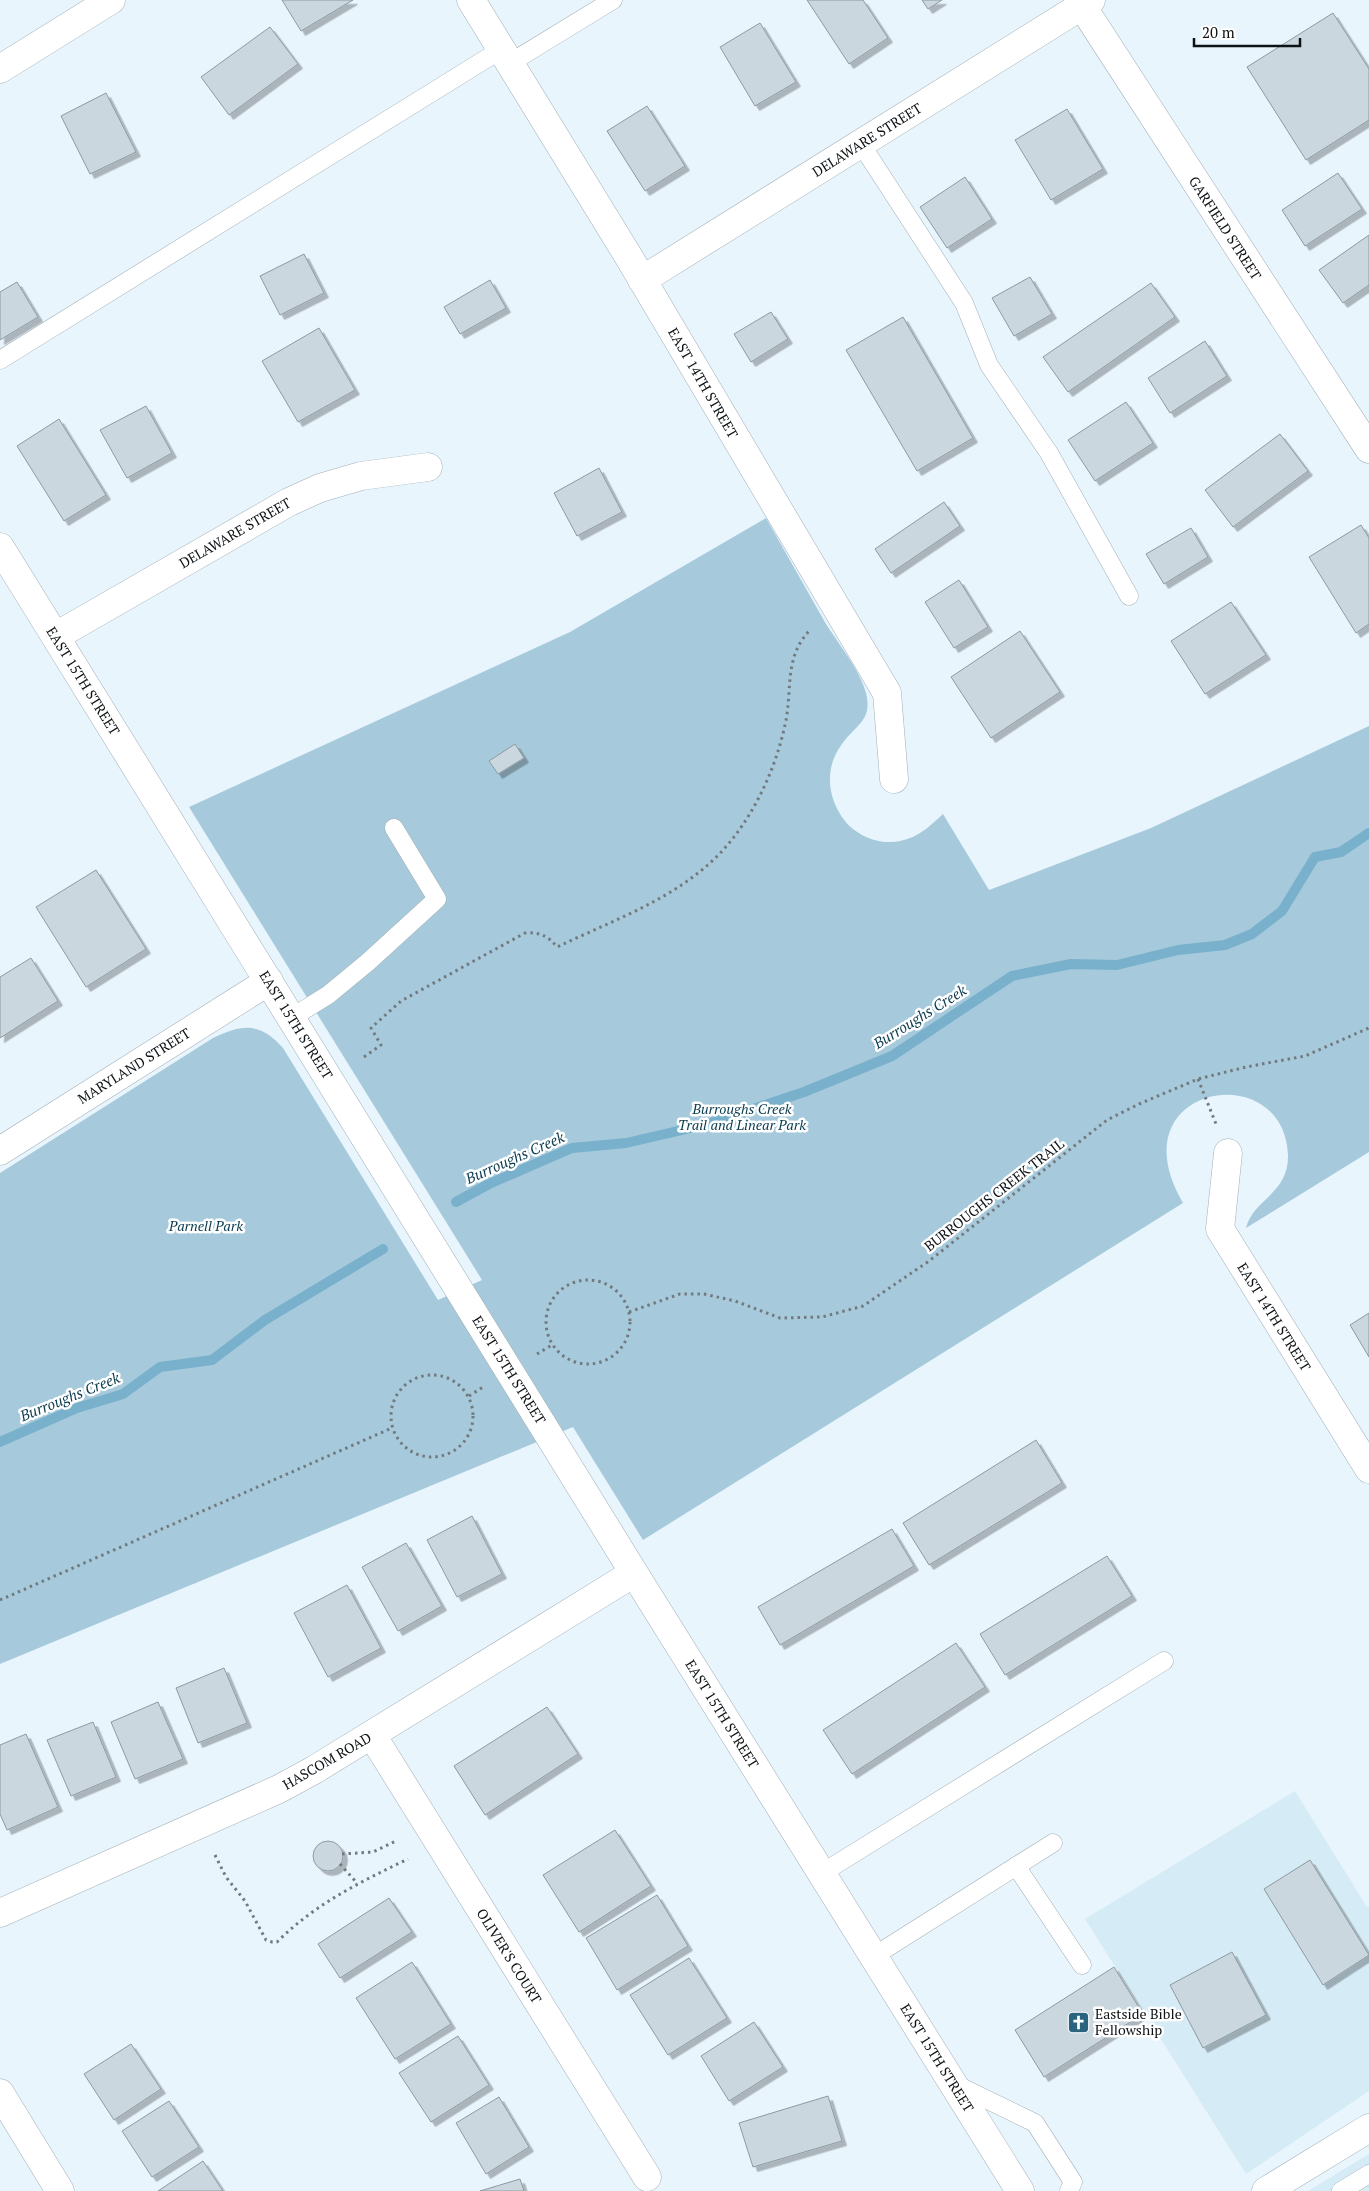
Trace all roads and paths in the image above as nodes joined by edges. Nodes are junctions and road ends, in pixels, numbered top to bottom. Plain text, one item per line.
1 (111, 0) edge
2 (471, 0) edge
3 (613, 0) edge
4 (1086, 3) edge
5 (506, 56) junction
6 (0, 69) edge
7 (861, 144) junction
8 (642, 280) junction
9 (0, 360) edge
10 (1369, 450) edge
11 (428, 466) dead end
12 (0, 547) edge
13 (1130, 596) dead end
14 (836, 607) junction
15 (56, 636) junction
16 (894, 779) dead end
17 (394, 828) dead end
18 (269, 981) junction
19 (291, 1018) junction
20 (1369, 1028) edge
21 (364, 1056) dead end
22 (1198, 1079) junction
23 (0, 1151) edge
24 (1228, 1153) joint
25 (629, 1312) junction
26 (392, 1428) junction
27 (1369, 1470) edge
28 (634, 1574) junction
29 (0, 1600) edge
30 (1164, 1661) dead end
31 (372, 1735) junction
32 (396, 1841) dead end
33 (1053, 1843) dead end
34 (342, 1854) dead end
35 (215, 1855) dead end
36 (408, 1859) dead end
37 (340, 1864) dead end
38 (1016, 1866) junction
39 (822, 1873) junction
40 (357, 1883) junction
41 (0, 1913) edge
42 (874, 1956) junction
43 (1082, 1965) dead end
44 (952, 2082) junction
45 (0, 2094) edge
46 (1369, 2128) edge
47 (1369, 2174) edge
48 (647, 2177) dead end
49 (60, 2191) edge
50 (1020, 2191) edge
51 (1069, 2191) edge
52 (1266, 2191) edge
53 (1341, 2191) edge

1 - 6 street
2 - 5 street, EAST 14TH STREET
3 - 5 lane
4 - 7 street, DELAWARE STREET
4 - 10 street, GARFIELD STREET
5 - 8 street, EAST 14TH STREET
5 - 9 lane
7 - 8 street, DELAWARE STREET
7 - 13 lane
8 - 14 street, EAST 14TH STREET
11 - 15 street, DELAWARE STREET
12 - 15 street, EAST 15TH STREET
14 - 16 street, EAST 14TH STREET
14 - 21 path
15 - 18 street, EAST 15TH STREET
17 - 19 lane
18 - 19 street, EAST 15TH STREET
18 - 23 street, MARYLAND STREET
19 - 28 street, EAST 15TH STREET
20 - 22 path, BURROUGHS CREEK TRAIL
22 - 24 path
22 - 25 path, BURROUGHS CREEK TRAIL
24 - 27 street, EAST 14TH STREET
25 - 25 path
26 - 26 path
26 - 29 path
28 - 31 street, HASCOM ROAD
28 - 39 street, EAST 15TH STREET
30 - 39 lane
31 - 41 street, HASCOM ROAD
31 - 48 street, OLIVER'S COURT
32 - 34 path
33 - 38 lane
35 - 40 path
36 - 40 path
37 - 40 path
38 - 42 lane
38 - 43 lane
39 - 42 street, EAST 15TH STREET
42 - 44 street, EAST 15TH STREET
44 - 50 street, EAST 15TH STREET
44 - 51 lane
45 - 49 street
46 - 52 street
47 - 53 lane

